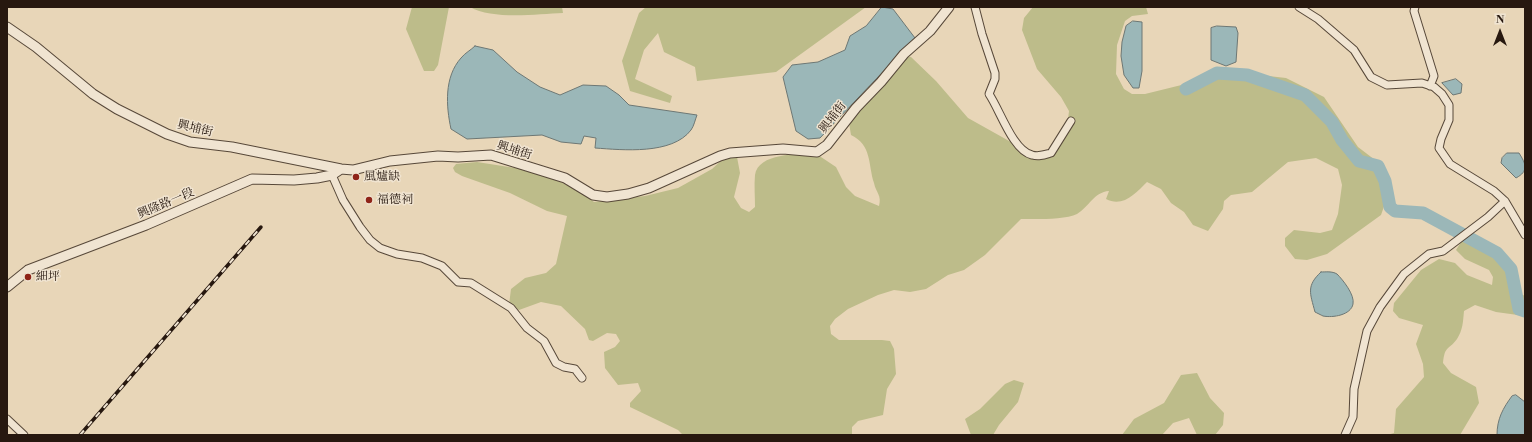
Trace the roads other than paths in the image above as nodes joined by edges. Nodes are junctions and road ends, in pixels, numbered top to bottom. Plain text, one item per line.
1 (949, 7) edge
2 (975, 7) edge
3 (1299, 7) edge
4 (1414, 7) edge
5 (7, 27) edge
6 (1430, 86) junction
7 (1071, 121) dead end
8 (309, 162) junction
9 (341, 168) junction
10 (332, 175) junction
11 (309, 179) junction
12 (1505, 201) junction
13 (1525, 235) edge
14 (7, 287) edge
15 (582, 378) dead end
16 (7, 419) edge
17 (24, 435) edge
18 (1345, 435) edge

1 - 9 street, 興埔街
2 - 7 street
3 - 6 street
4 - 6 street
5 - 8 street, 興埔街
6 - 12 street
8 - 9 street, 興埔街
8 - 11 street
9 - 10 street, 興隆路一段
10 - 11 street, 興隆路一段
10 - 15 street
11 - 14 street, 興隆路一段
12 - 13 street
12 - 18 street
16 - 17 street

